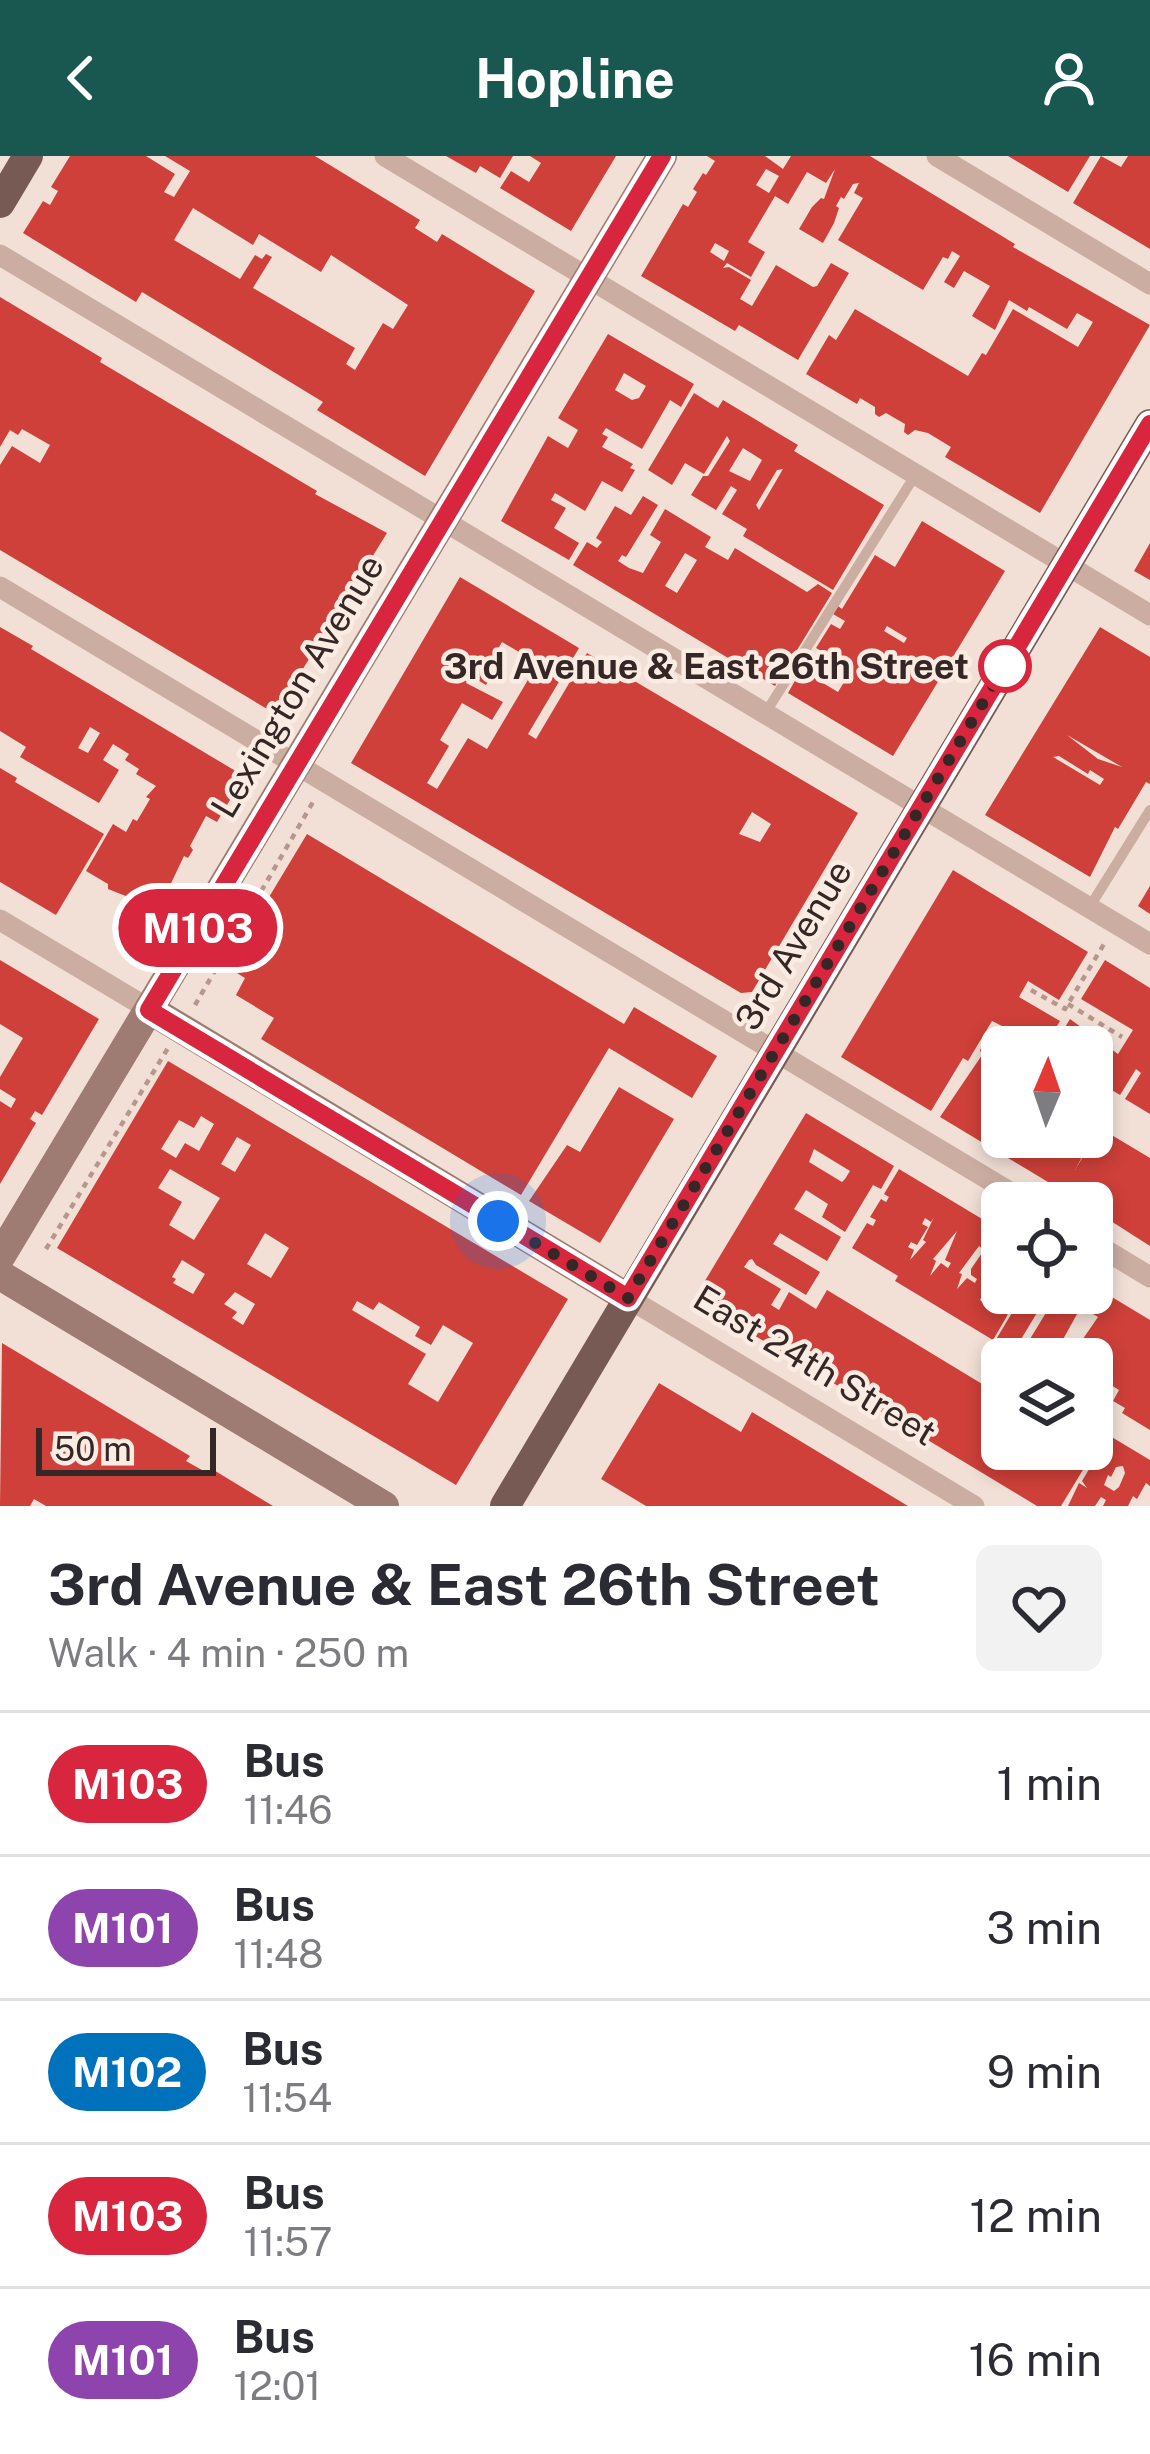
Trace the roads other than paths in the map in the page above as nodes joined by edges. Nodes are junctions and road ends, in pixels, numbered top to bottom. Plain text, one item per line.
1 (28, 156) edge
2 (385, 156) edge
3 (662, 156) edge
4 (937, 156) edge
5 (0, 203) edge
6 (0, 255) edge
7 (589, 277) junction
8 (1150, 284) edge
9 (1150, 424) edge
10 (916, 473) junction
11 (442, 521) junction
12 (1066, 565) junction
13 (0, 587) edge
14 (1150, 615) edge
15 (766, 712) junction
16 (296, 764) junction
17 (922, 806) junction
18 (1150, 810) edge
19 (1090, 908) junction
20 (0, 920) edge
21 (1150, 944) edge
22 (149, 1010) junction
23 (775, 1052) junction
24 (993, 1182) edge
25 (1113, 1255) edge
26 (0, 1257) edge
27 (0, 1275) edge
28 (1150, 1277) edge
29 (628, 1298) junction
30 (384, 1506) edge
31 (505, 1506) edge
32 (974, 1506) edge

1 - 5 main road
2 - 7 street
3 - 7 main road, Lexington Avenue
4 - 8 street
6 - 11 street
7 - 10 street
7 - 11 main road, Lexington Avenue
9 - 12 main road, 3rd Avenue
10 - 12 street
10 - 15 lane
11 - 15 street
11 - 16 main road, Lexington Avenue
12 - 14 street
12 - 17 main road, 3rd Avenue
13 - 16 street
15 - 17 street
16 - 22 main road, Lexington Avenue
16 - 23 street
17 - 19 street
17 - 23 main road, 3rd Avenue
18 - 19 lane
19 - 21 street
20 - 22 street, East 24th Street
22 - 26 main road, Lexington Avenue
22 - 29 main road, East 24th Street
23 - 24 street
23 - 29 main road, 3rd Avenue
25 - 28 street
27 - 30 main road
29 - 31 main road, 3rd Avenue
29 - 32 street, East 24th Street

